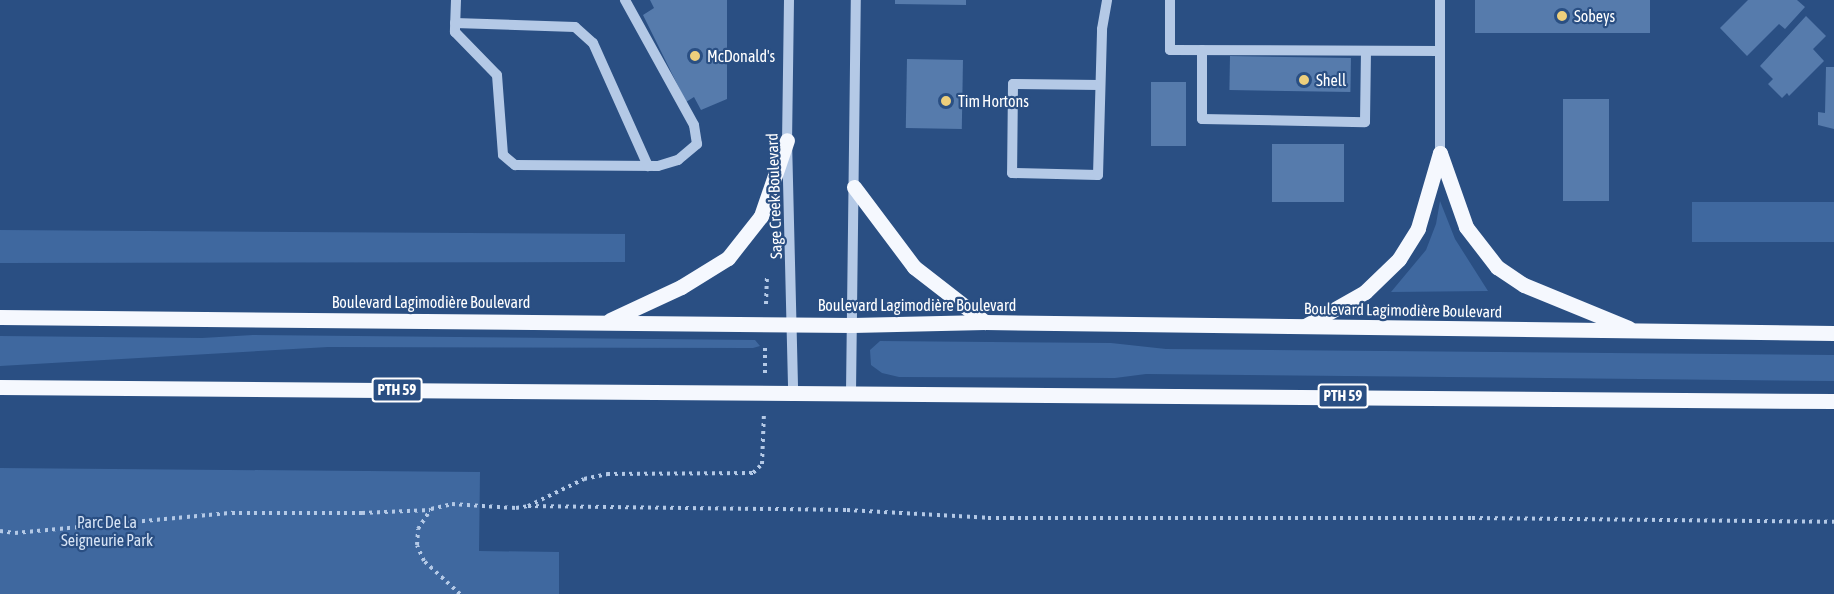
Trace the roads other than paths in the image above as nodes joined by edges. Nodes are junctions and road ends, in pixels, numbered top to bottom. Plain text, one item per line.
1 (456, 0) edge
2 (625, 0) edge
3 (789, 0) edge
4 (856, 0) edge
5 (1107, 0) edge
6 (1170, 0) edge
7 (1440, 0) edge
8 (455, 23) junction
9 (1202, 50) junction
10 (1366, 51) junction
11 (1440, 51) junction
12 (1100, 85) junction
13 (787, 140) junction
14 (1440, 153) junction
15 (648, 166) junction
16 (854, 187) junction
17 (0, 317) edge
18 (606, 322) junction
19 (985, 322) junction
20 (793, 323) junction
21 (852, 325) junction
22 (1305, 327) junction
23 (1637, 332) junction
24 (1834, 333) edge
25 (0, 387) edge
26 (793, 392) junction
27 (851, 392) junction
28 (1834, 401) edge

1 - 8 street
2 - 15 street
3 - 13 street, Sage Creek Boulevard
4 - 16 street
5 - 12 street
6 - 9 street
7 - 11 street
8 - 15 street
8 - 15 street
9 - 10 street
9 - 10 street
10 - 11 street
11 - 14 street
12 - 12 street
13 - 18 main road
13 - 20 street, Sage Creek Boulevard
14 - 22 main road
14 - 23 main road
16 - 19 main road
16 - 21 street
17 - 18 main road, Boulevard Lagimodière Boulevard
18 - 20 main road, Boulevard Lagimodière Boulevard
19 - 21 main road, Boulevard Lagimodière Boulevard
19 - 22 main road, Boulevard Lagimodière Boulevard
20 - 21 main road, Boulevard Lagimodière Boulevard
20 - 26 street, Sage Creek Boulevard
21 - 27 street
22 - 23 main road, Boulevard Lagimodière Boulevard
23 - 24 main road, Boulevard Lagimodière Boulevard
25 - 26 main road, PTH 59
26 - 27 main road, PTH 59
27 - 28 main road, PTH 59

